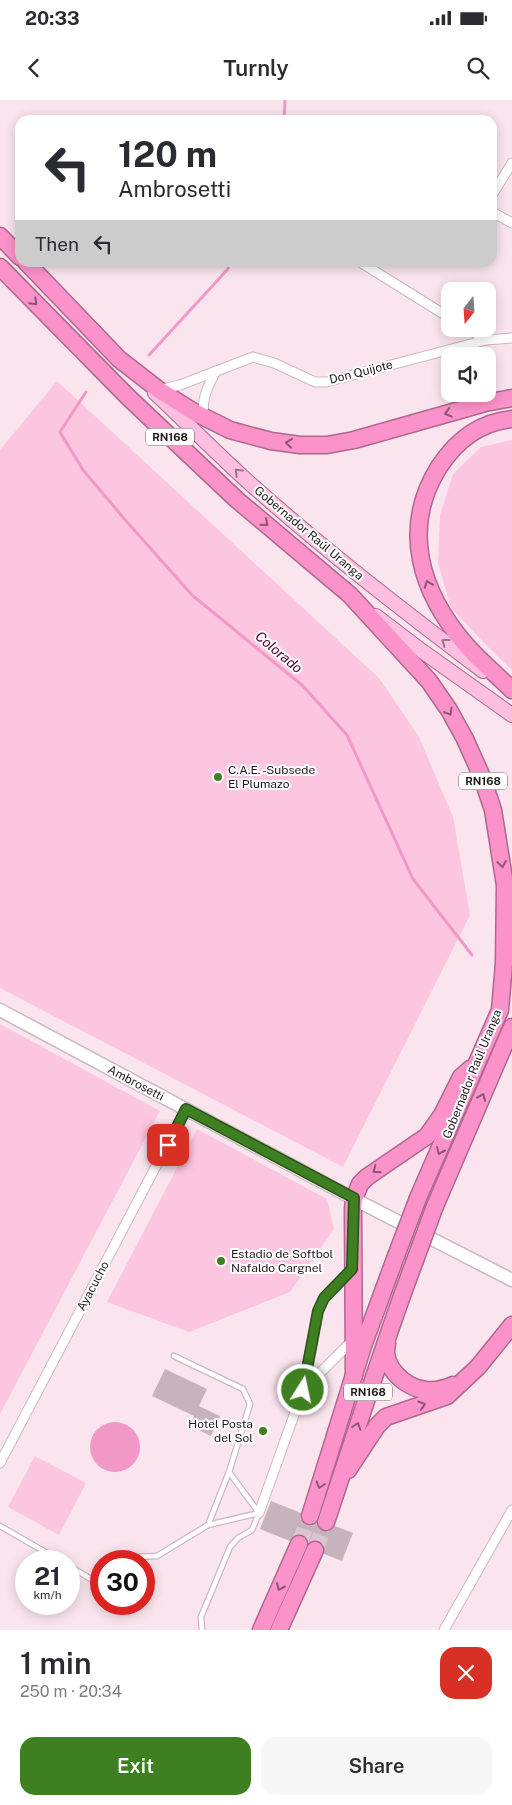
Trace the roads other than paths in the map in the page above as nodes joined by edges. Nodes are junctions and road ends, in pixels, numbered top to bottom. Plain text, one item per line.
1 (512, 163) edge
2 (497, 187) edge
3 (497, 215) edge
4 (512, 224) edge
5 (0, 236) edge
6 (15, 252) edge
7 (0, 267) edge
8 (31, 267) edge
9 (368, 267) edge
10 (441, 312) edge
11 (483, 338) edge
12 (512, 338) edge
13 (486, 340) junction
14 (119, 359) junction
15 (216, 371) junction
16 (159, 390) junction
17 (512, 398) edge
18 (204, 416) junction
19 (512, 419) edge
20 (350, 595) junction
21 (512, 691) edge
22 (512, 715) edge
23 (512, 981) edge
24 (0, 1010) edge
25 (500, 1010) junction
26 (510, 1033) edge
27 (479, 1060) junction
28 (186, 1109) junction
29 (354, 1198) junction
30 (352, 1269) junction
31 (512, 1280) edge
32 (373, 1320) junction
33 (392, 1322) junction
34 (512, 1325) edge
35 (354, 1339) junction
36 (174, 1356) dead end
37 (354, 1376) junction
38 (468, 1377) junction
39 (303, 1390) junction
40 (0, 1463) edge
41 (228, 1472) junction
42 (339, 1482) junction
43 (512, 1510) edge
44 (258, 1513) junction
45 (310, 1516) tunnel mouth
46 (326, 1522) tunnel mouth
47 (208, 1525) junction
48 (0, 1526) edge
49 (299, 1544) tunnel mouth
50 (42, 1550) edge
51 (315, 1550) tunnel mouth
52 (155, 1556) edge
53 (202, 1630) edge
54 (261, 1630) edge
55 (279, 1630) edge
56 (444, 1630) edge

1 - 2 street
3 - 4 street
5 - 6 highway
7 -> 20 highway, Gobernador Raúl Uranga / RN168
8 - 14 highway, Gobernador Raúl Uranga / RN168
9 - 10 street
11 - 13 street
12 - 13 street, Don Quijote
13 - 15 street, Don Quijote
14 - 16 highway, Gobernador Raúl Uranga / RN168
21 -> 14 main road, Gobernador Raúl Uranga
15 - 16 street, Don Quijote
15 - 18 street
16 - 18 highway, Gobernador Raúl Uranga / RN168
17 -> 18 highway, Gobernador Raúl Uranga / RN168
21 -> 19 highway
20 - 22 main road, Gobernador Raúl Uranga
20 -> 25 highway, Gobernador Raúl Uranga / RN168
23 - 25 highway
24 - 28 street, Ambrosetti
25 - 27 highway, Gobernador Raúl Uranga / RN168
33 -> 26 highway, Gobernador Raúl Uranga / RN168, bridge
27 -> 29 highway
27 -> 32 highway, Gobernador Raúl Uranga / RN168, bridge
28 - 29 street, Ambrosetti
28 - 40 street, Ayacucho
29 - 30 highway
29 - 31 street, Ambrosetti
30 - 35 highway
30 - 39 street
32 - 35 street
32 - 37 highway, Gobernador Raúl Uranga / RN168
33 - 38 highway
42 -> 33 highway, Gobernador Raúl Uranga / RN168
34 - 38 highway
35 - 37 highway
35 - 39 street
36 - 41 lane
37 -> 45 highway, Gobernador Raúl Uranga / RN168
42 -> 38 highway
39 - 44 street
41 - 44 lane
41 - 47 lane
42 - 46 highway, Gobernador Raúl Uranga / RN168
43 - 56 street
44 - 47 lane
44 - 53 lane
47 - 52 lane
48 - 50 lane
49 -> 54 highway
51 - 55 highway

